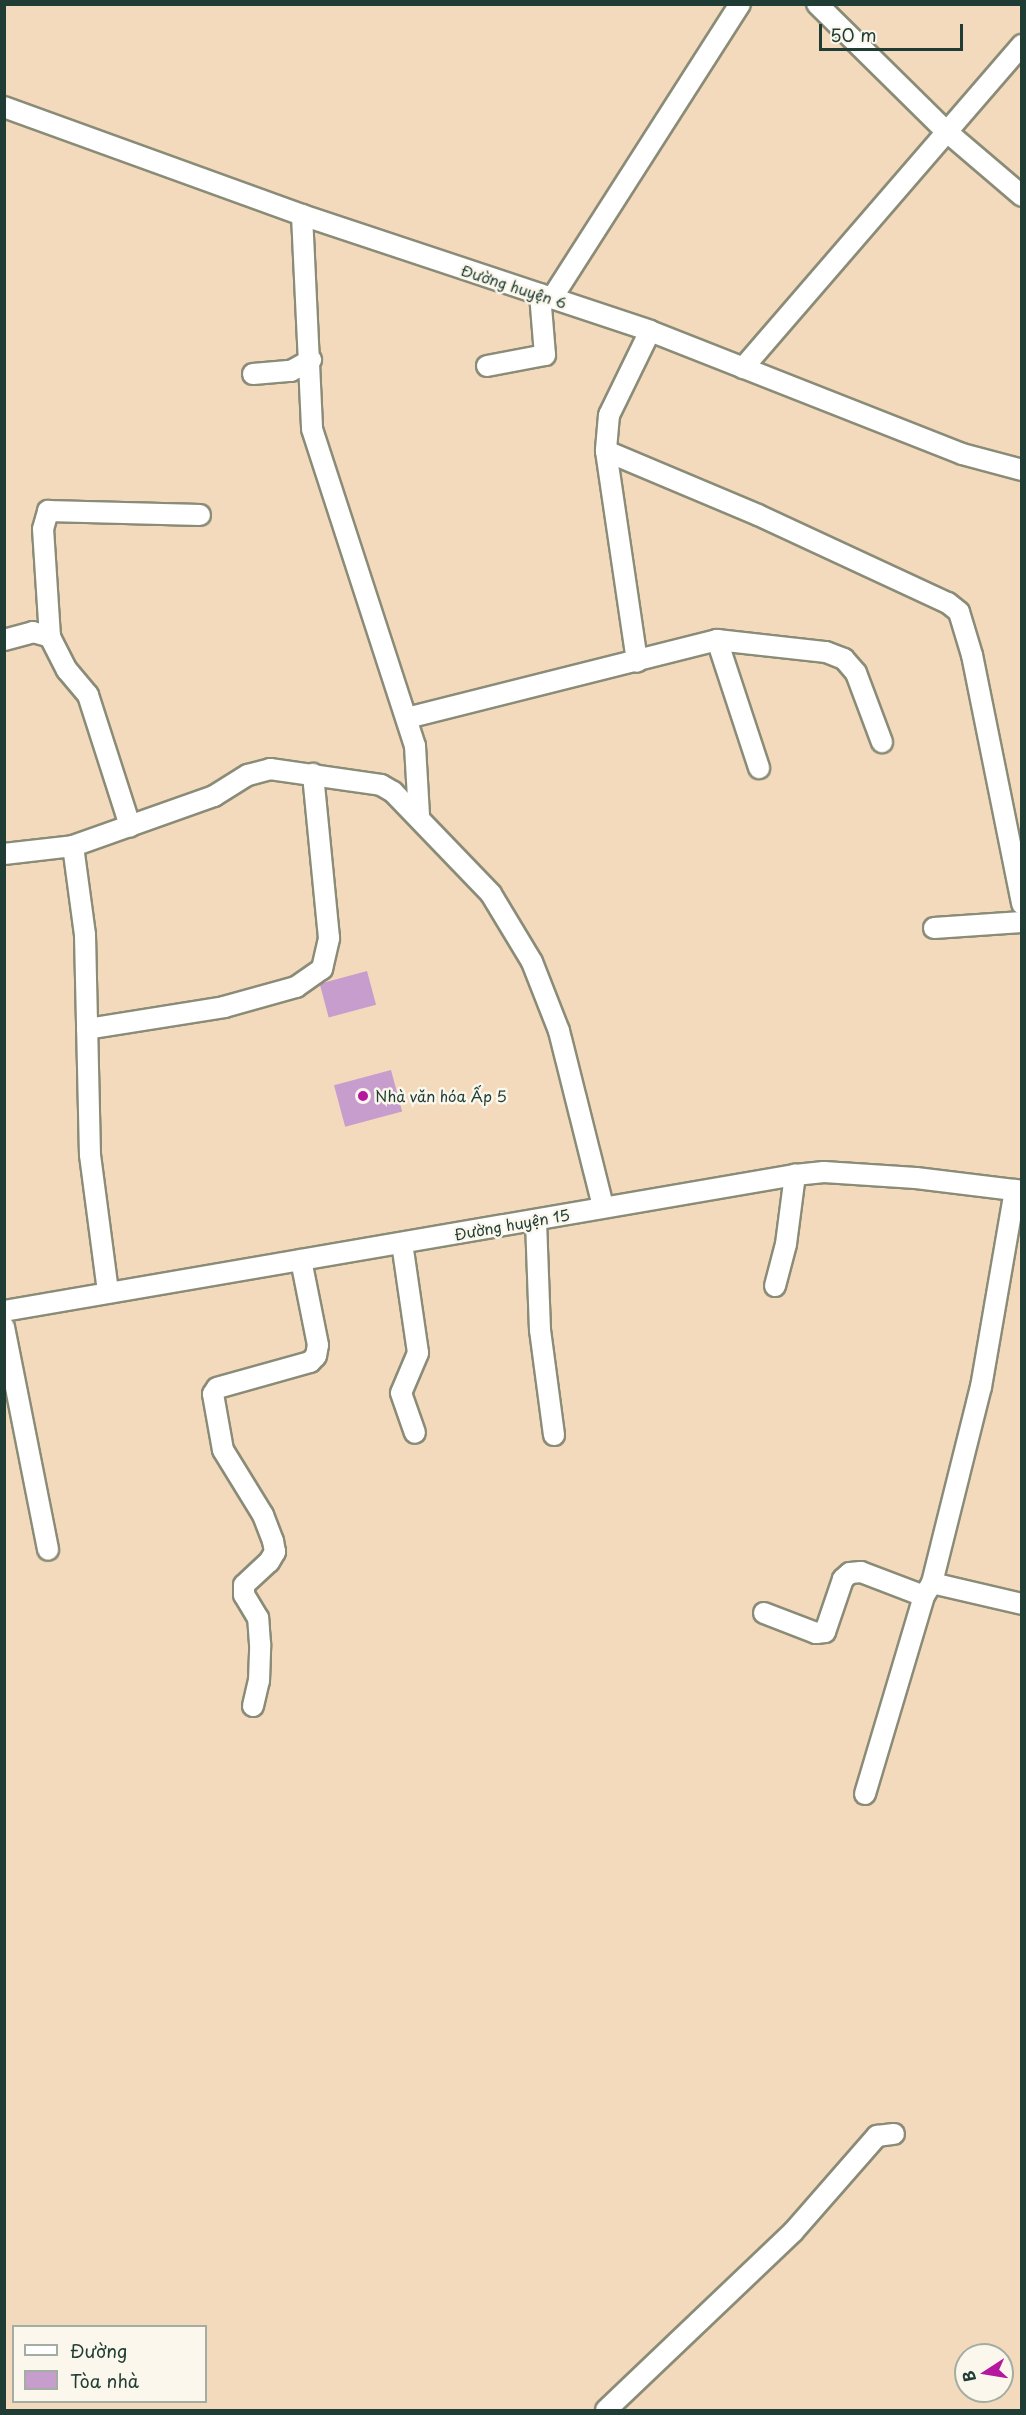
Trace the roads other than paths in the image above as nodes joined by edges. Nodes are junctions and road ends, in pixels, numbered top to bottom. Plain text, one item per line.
1 (740, 4) edge
2 (818, 4) edge
3 (1022, 45) edge
4 (4, 107) edge
5 (946, 131) junction
6 (1022, 196) edge
7 (302, 215) junction
8 (546, 296) junction
9 (650, 331) junction
10 (310, 360) junction
11 (487, 366) dead end
12 (743, 368) junction
13 (253, 374) dead end
14 (606, 450) junction
15 (1022, 470) edge
16 (200, 515) dead end
17 (50, 637) junction
18 (4, 640) edge
19 (717, 640) junction
20 (637, 662) junction
21 (407, 718) junction
22 (882, 742) dead end
23 (759, 768) dead end
24 (313, 774) junction
25 (419, 815) junction
26 (130, 826) junction
27 (73, 846) junction
28 (4, 854) edge
29 (1022, 904) edge
30 (1022, 922) edge
31 (934, 928) dead end
32 (87, 1029) junction
33 (795, 1175) junction
34 (1018, 1190) edge
35 (603, 1206) junction
36 (536, 1221) junction
37 (402, 1243) junction
38 (301, 1260) junction
39 (775, 1286) dead end
40 (108, 1292) junction
41 (4, 1311) edge
42 (4, 1327) edge
43 (415, 1433) dead end
44 (554, 1435) dead end
45 (48, 1550) dead end
46 (928, 1589) junction
47 (1022, 1604) edge
48 (764, 1613) dead end
49 (253, 1706) dead end
50 (865, 1794) dead end
51 (894, 2134) dead end
52 (606, 2410) edge

1 - 8 street
2 - 5 street
3 - 5 street
4 - 7 street, Đường huyện 6
5 - 6 street
5 - 12 street
7 - 8 street, Đường huyện 6
7 - 10 street
8 - 9 street, Đường huyện 6
8 - 11 street
9 - 12 street, Đường huyện 6
9 - 14 street
10 - 13 street
10 - 21 street
12 - 15 street, Đường huyện 6
14 - 20 street
14 - 29 street
16 - 17 street
17 - 18 street
17 - 26 street
19 - 20 street
19 - 22 street
19 - 23 street
20 - 21 street
21 - 25 street
24 - 25 street
24 - 26 street
24 - 32 street
25 - 35 street
26 - 27 street
27 - 28 street
27 - 32 street
30 - 31 street
32 - 40 street
33 - 34 street, Đường huyện 15
33 - 35 street, Đường huyện 15
33 - 39 street
34 - 46 street
35 - 36 street, Đường huyện 15
36 - 37 street, Đường huyện 15
36 - 44 street
37 - 38 street, Đường huyện 15
37 - 43 street
38 - 40 street, Đường huyện 15
38 - 49 street
40 - 41 street, Đường huyện 15
42 - 45 street
46 - 47 street
46 - 48 street
46 - 50 street
51 - 52 street

